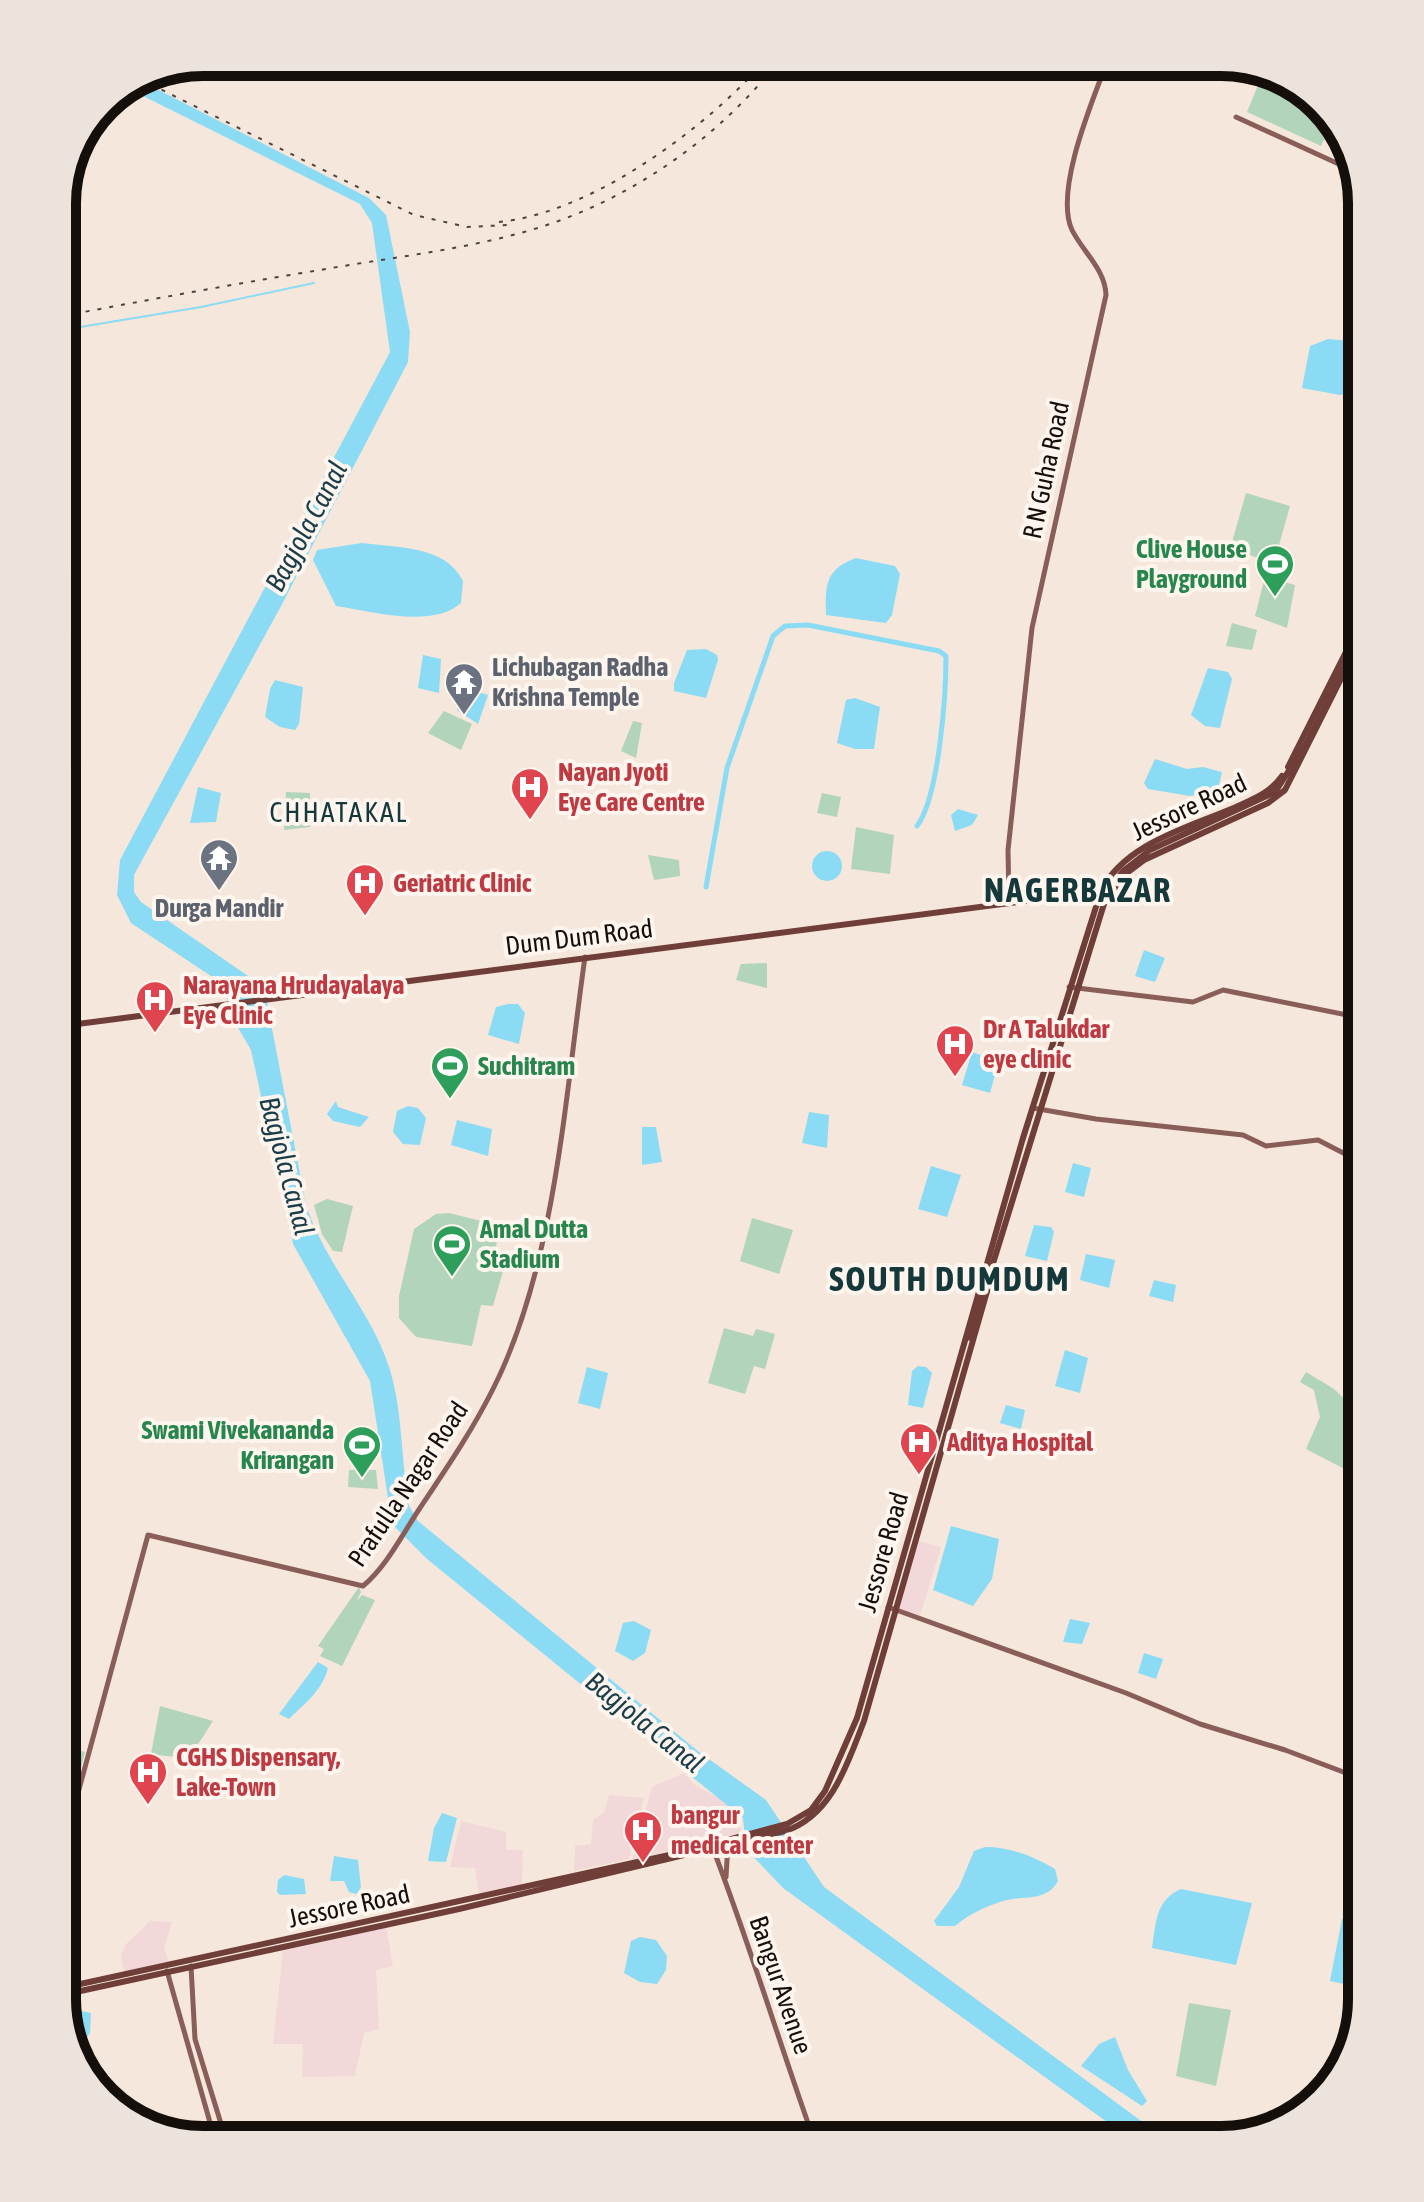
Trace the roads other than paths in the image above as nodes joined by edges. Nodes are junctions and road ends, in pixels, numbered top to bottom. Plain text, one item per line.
1 (1103, 76) edge
2 (1236, 117) dead end
3 (1342, 166) edge
4 (1348, 648) edge
5 (1348, 658) edge
6 (1348, 665) edge
7 (1101, 891) junction
8 (1110, 894) junction
9 (1009, 902) junction
10 (586, 956) junction
11 (1069, 987) junction
12 (1079, 989) junction
13 (1348, 1015) edge
14 (76, 1024) edge
15 (1043, 1107) junction
16 (1033, 1108) junction
17 (1348, 1155) edge
18 (969, 1343) junction
19 (891, 1608) junction
20 (1348, 1774) edge
21 (76, 1800) edge
22 (728, 1843) junction
23 (712, 1847) junction
24 (726, 1878) junction
25 (190, 1963) junction
26 (166, 1969) junction
27 (76, 1985) edge
28 (76, 1992) edge
29 (211, 2126) edge
30 (222, 2126) edge
31 (809, 2126) edge

1 - 9 street, R N Guha Road
2 - 3 street
4 - 7 main road, Jessore Road
5 - 18 main road, bridge
6 - 8 main road, Jessore Road
7 - 8 main road
7 - 9 main road, Dum Dum Road
7 - 11 main road, Jessore Road
8 - 12 main road, Jessore Road
9 - 10 main road, Dum Dum Road
10 - 14 main road, Dum Dum Road
10 - 21 street, Prafulla Nagar Road
11 - 12 street
11 - 16 main road, Jessore Road
12 - 13 street
12 - 15 main road, Jessore Road
15 - 16 street
15 - 17 street
15 - 18 main road, Jessore Road
16 - 18 main road, Jessore Road
18 - 19 main road, Jessore Road
19 - 20 street
19 - 22 main road, Jessore Road
22 - 23 main road, Jessore Road
22 - 24 street
23 - 24 street, Bangur Avenue
23 - 25 main road, Jessore Road
24 - 31 street, Bangur Avenue
25 - 26 main road
25 - 30 street
26 - 27 main road
26 - 28 main road
26 - 29 street

